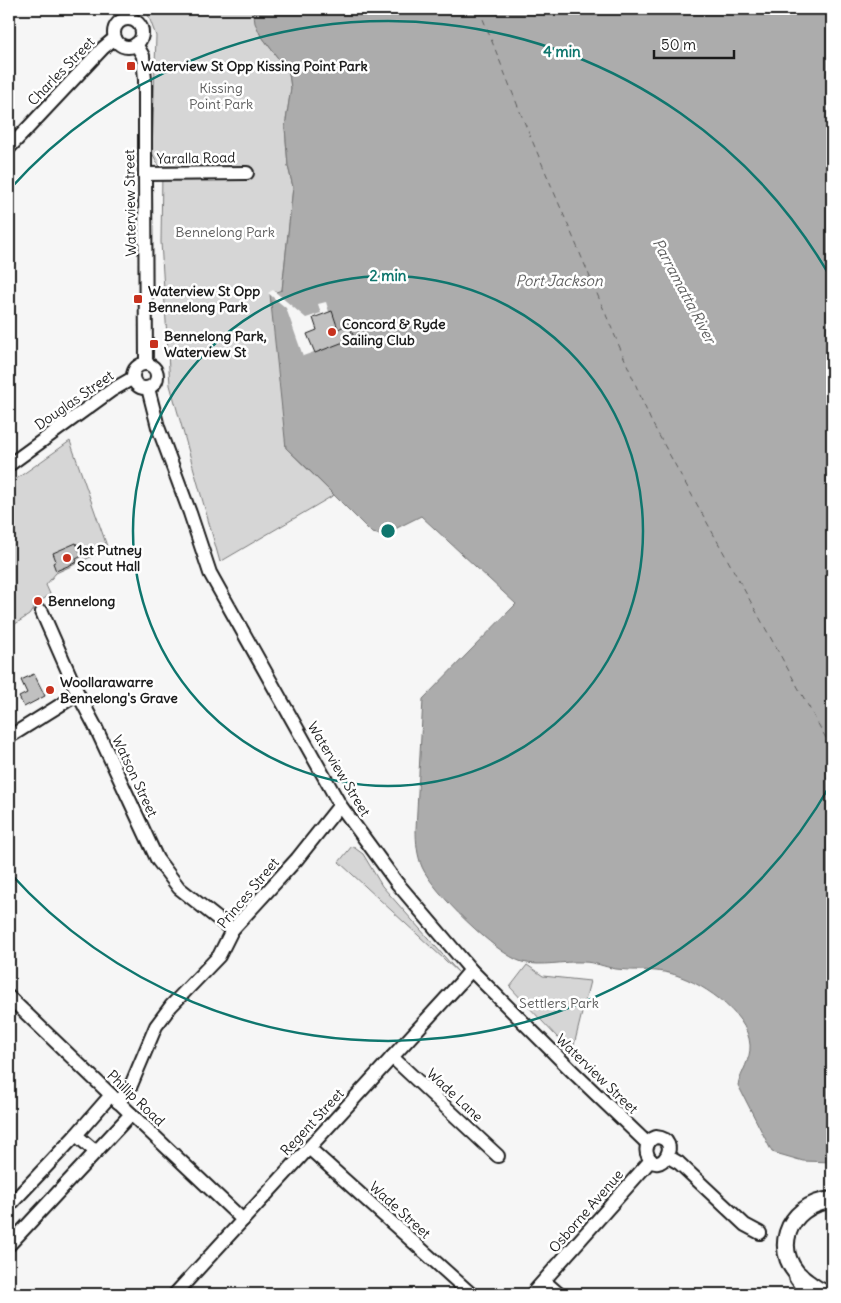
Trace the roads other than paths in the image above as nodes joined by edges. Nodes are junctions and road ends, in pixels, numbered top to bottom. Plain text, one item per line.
1 (128, 14) edge
2 (115, 38) junction
3 (136, 44) junction
4 (9, 148) edge
5 (247, 172) dead end
6 (144, 174) junction
7 (146, 364) junction
8 (133, 378) junction
9 (148, 388) junction
10 (9, 465) edge
11 (42, 612) dead end
12 (78, 694) junction
13 (9, 736) edge
14 (340, 805) junction
15 (232, 930) junction
16 (471, 970) junction
17 (9, 996) edge
18 (392, 1057) junction
19 (114, 1099) junction
20 (131, 1114) junction
21 (76, 1136) junction
22 (648, 1144) junction
23 (309, 1148) junction
24 (96, 1152) junction
25 (498, 1156) dead end
26 (668, 1156) junction
27 (651, 1160) junction
28 (832, 1200) edge
29 (9, 1206) edge
30 (243, 1220) junction
31 (760, 1233) dead end
32 (9, 1245) edge
33 (799, 1277) junction
34 (544, 1281) junction
35 (175, 1294) edge
36 (471, 1294) edge
37 (532, 1294) edge
38 (559, 1294) edge
39 (812, 1294) edge
40 (832, 1294) edge

1 - 2 street
1 - 3 street
2 - 3 street
2 - 4 street, Charles Street
3 - 6 street, Waterview Street
5 - 6 street, Yaralla Road
6 - 7 street, Waterview Street
7 - 8 street
7 - 9 street
8 - 9 street
8 - 10 street, Douglas Street
9 - 14 street, Waterview Street
11 - 12 street, Watson Street
12 - 13 street
12 - 15 street, Watson Street
14 - 15 street, Princes Street
14 - 16 street, Waterview Street
15 - 19 street, Princes Street
16 - 18 street, Regent Street
16 - 22 street, Waterview Street
17 - 19 street, Phillip Road
18 - 23 street, Regent Street
18 - 25 street, Wade Lane
19 - 20 street, Phillip Road
19 - 21 street, Princes Street
20 - 24 street
20 - 30 street, Phillip Road
21 - 24 street
21 - 29 street, Princes Street
22 - 26 street
22 - 27 street
23 - 30 street, Regent Street
23 - 36 street, Wade Street
24 - 32 street
26 - 27 street
26 - 31 street
27 - 34 street, Osborne Avenue
28 - 33 main road
30 - 35 street, Regent Street
33 - 39 highway
33 - 40 main road
34 - 37 street, Osborne Avenue
34 - 38 street

